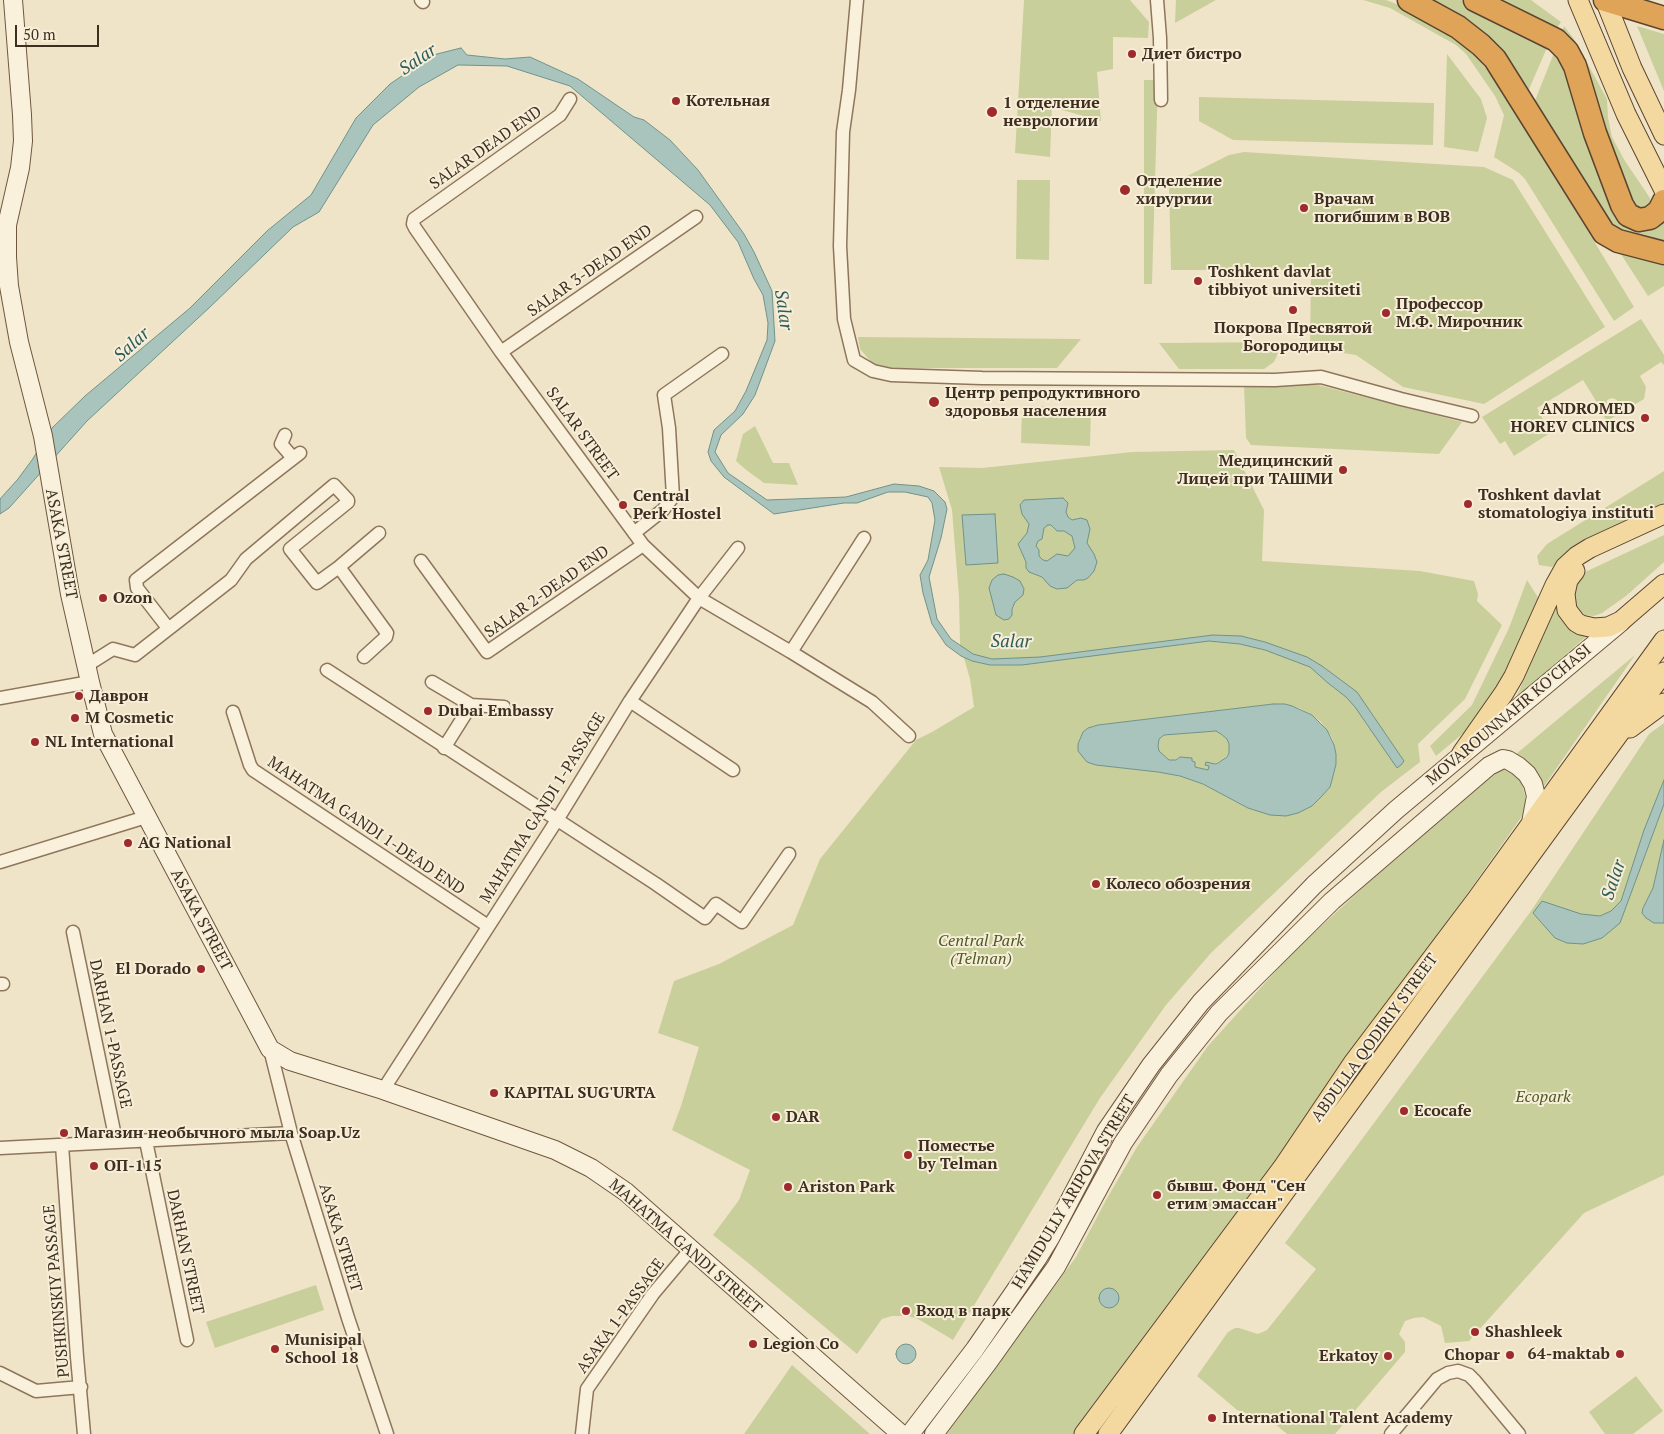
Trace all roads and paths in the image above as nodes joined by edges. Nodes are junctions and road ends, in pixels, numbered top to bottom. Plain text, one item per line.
1 (13, 0) edge
2 (857, 0) edge
3 (1157, 0) edge
4 (1409, 0) edge
5 (1475, 0) edge
6 (1578, 0) edge
7 (1605, 0) edge
8 (1656, 15) edge
9 (570, 99) dead end
10 (1161, 100) dead end
11 (1662, 130) edge
12 (1664, 190) edge
13 (1664, 201) edge
14 (696, 217) dead end
15 (414, 219) joint
16 (1664, 253) edge
17 (501, 352) junction
18 (722, 354) dead end
19 (1472, 416) dead end
20 (285, 435) dead end
21 (1664, 514) edge
22 (1664, 527) edge
23 (379, 533) dead end
24 (634, 533) junction
25 (277, 534) junction
26 (864, 538) dead end
27 (643, 545) junction
28 (738, 548) dead end
29 (290, 549) junction
30 (422, 561) dead end
31 (340, 567) junction
32 (1664, 584) edge
33 (699, 598) junction
34 (1621, 622) junction
35 (168, 628) junction
36 (1664, 640) edge
37 (791, 652) junction
38 (364, 657) dead end
39 (326, 670) dead end
40 (1664, 672) edge
41 (88, 674) junction
42 (432, 682) dead end
43 (0, 698) edge
44 (630, 701) junction
45 (1664, 703) edge
46 (472, 705) junction
47 (504, 707) dead end
48 (233, 712) dead end
49 (909, 736) dead end
50 (444, 748) junction
51 (1606, 752) junction
52 (1462, 753) junction
53 (733, 770) dead end
54 (1396, 810) joint
55 (146, 817) junction
56 (557, 820) junction
57 (1531, 823) junction
58 (1412, 832) joint
59 (789, 854) dead end
60 (1519, 856) junction
61 (0, 862) edge
62 (1483, 906) junction
63 (488, 926) junction
64 (73, 932) dead end
65 (270, 1049) junction
66 (382, 1090) junction
67 (291, 1133) junction
68 (116, 1141) junction
69 (146, 1141) junction
70 (62, 1145) junction
71 (0, 1148) edge
72 (690, 1250) junction
73 (187, 1340) dead end
74 (0, 1374) edge
75 (81, 1387) junction
76 (84, 1434) edge
77 (387, 1434) edge
78 (582, 1434) edge
79 (901, 1434) edge
80 (910, 1434) edge
81 (934, 1434) edge
82 (1084, 1434) edge
83 (1108, 1434) edge
84 (1391, 1434) edge
85 (1519, 1434) edge

1 - 41 street, ASAKA STREET
2 - 19 street
3 - 10 street
4 - 16 highway
5 - 13 highway
6 - 12 main road
7 - 8 highway
7 - 11 main road
9 - 15 street, SALAR DEAD END
14 - 17 street, SALAR 3-DEAD END
15 - 17 street, SALAR STREET
17 - 24 street, SALAR STREET
18 - 24 street
20 - 35 street
21 - 52 main road
22 - 34 main road
23 - 31 street
24 - 27 street, SALAR STREET
25 - 29 street
25 - 29 street
25 - 35 street
26 - 37 street
27 - 30 street, SALAR 2-DEAD END
27 - 33 street, SALAR STREET
28 - 33 street, MAHATMA GANDI 1-PASSAGE
29 - 31 street
31 - 38 street
32 - 34 main road
33 - 37 street, SALAR STREET
33 - 44 street, MAHATMA GANDI 1-PASSAGE
34 - 52 street, MOVAROUNNAHR KO'CHASI
35 - 41 street
36 - 57 main road, ABDULLA QODIRIY STREET
37 - 49 street, SALAR STREET
39 - 50 street
40 - 51 main road, ABDULLA QODIRIY STREET
41 - 43 street
41 - 55 street, ASAKA STREET
42 - 46 street
44 - 53 street
44 - 56 street, MAHATMA GANDI 1-PASSAGE
45 - 51 main road
46 - 47 street
46 - 50 street
48 - 63 street, MAHATMA GANDI 1-DEAD END
50 - 56 street
51 - 60 main road, ABDULLA QODIRIY STREET
52 - 54 street, MOVAROUNNAHR KO'CHASI
54 - 80 street, HAMIDULLY ARIPOVA STREET
55 - 61 street
55 - 65 street, ASAKA STREET
56 - 59 street
56 - 63 street, MAHATMA GANDI 1-PASSAGE
57 - 58 street, MOVAROUNNAHR KO'CHASI
57 - 60 main road, ABDULLA QODIRIY STREET
58 - 81 street, HAMIDULLY ARIPOVA STREET
60 - 62 main road, ABDULLA QODIRIY STREET
62 - 82 main road, ABDULLA QODIRIY STREET
62 - 83 main road, ABDULLA QODIRIY STREET
63 - 66 street, MAHATMA GANDI 1-PASSAGE
64 - 68 street, DARHAN 1-PASSAGE
65 - 66 street, MAHATMA GANDI STREET
65 - 67 street, ASAKA STREET
66 - 72 street, MAHATMA GANDI STREET
67 - 69 street
67 - 77 street, ASAKA STREET
68 - 69 street
68 - 70 street
69 - 73 street, DARHAN STREET
70 - 71 street
70 - 75 street, PUSHKINSKIY PASSAGE
72 - 78 street, ASAKA 1-PASSAGE
72 - 79 street, MAHATMA GANDI STREET
74 - 75 street
75 - 76 street, PUSHKINSKIY PASSAGE
84 - 85 street

